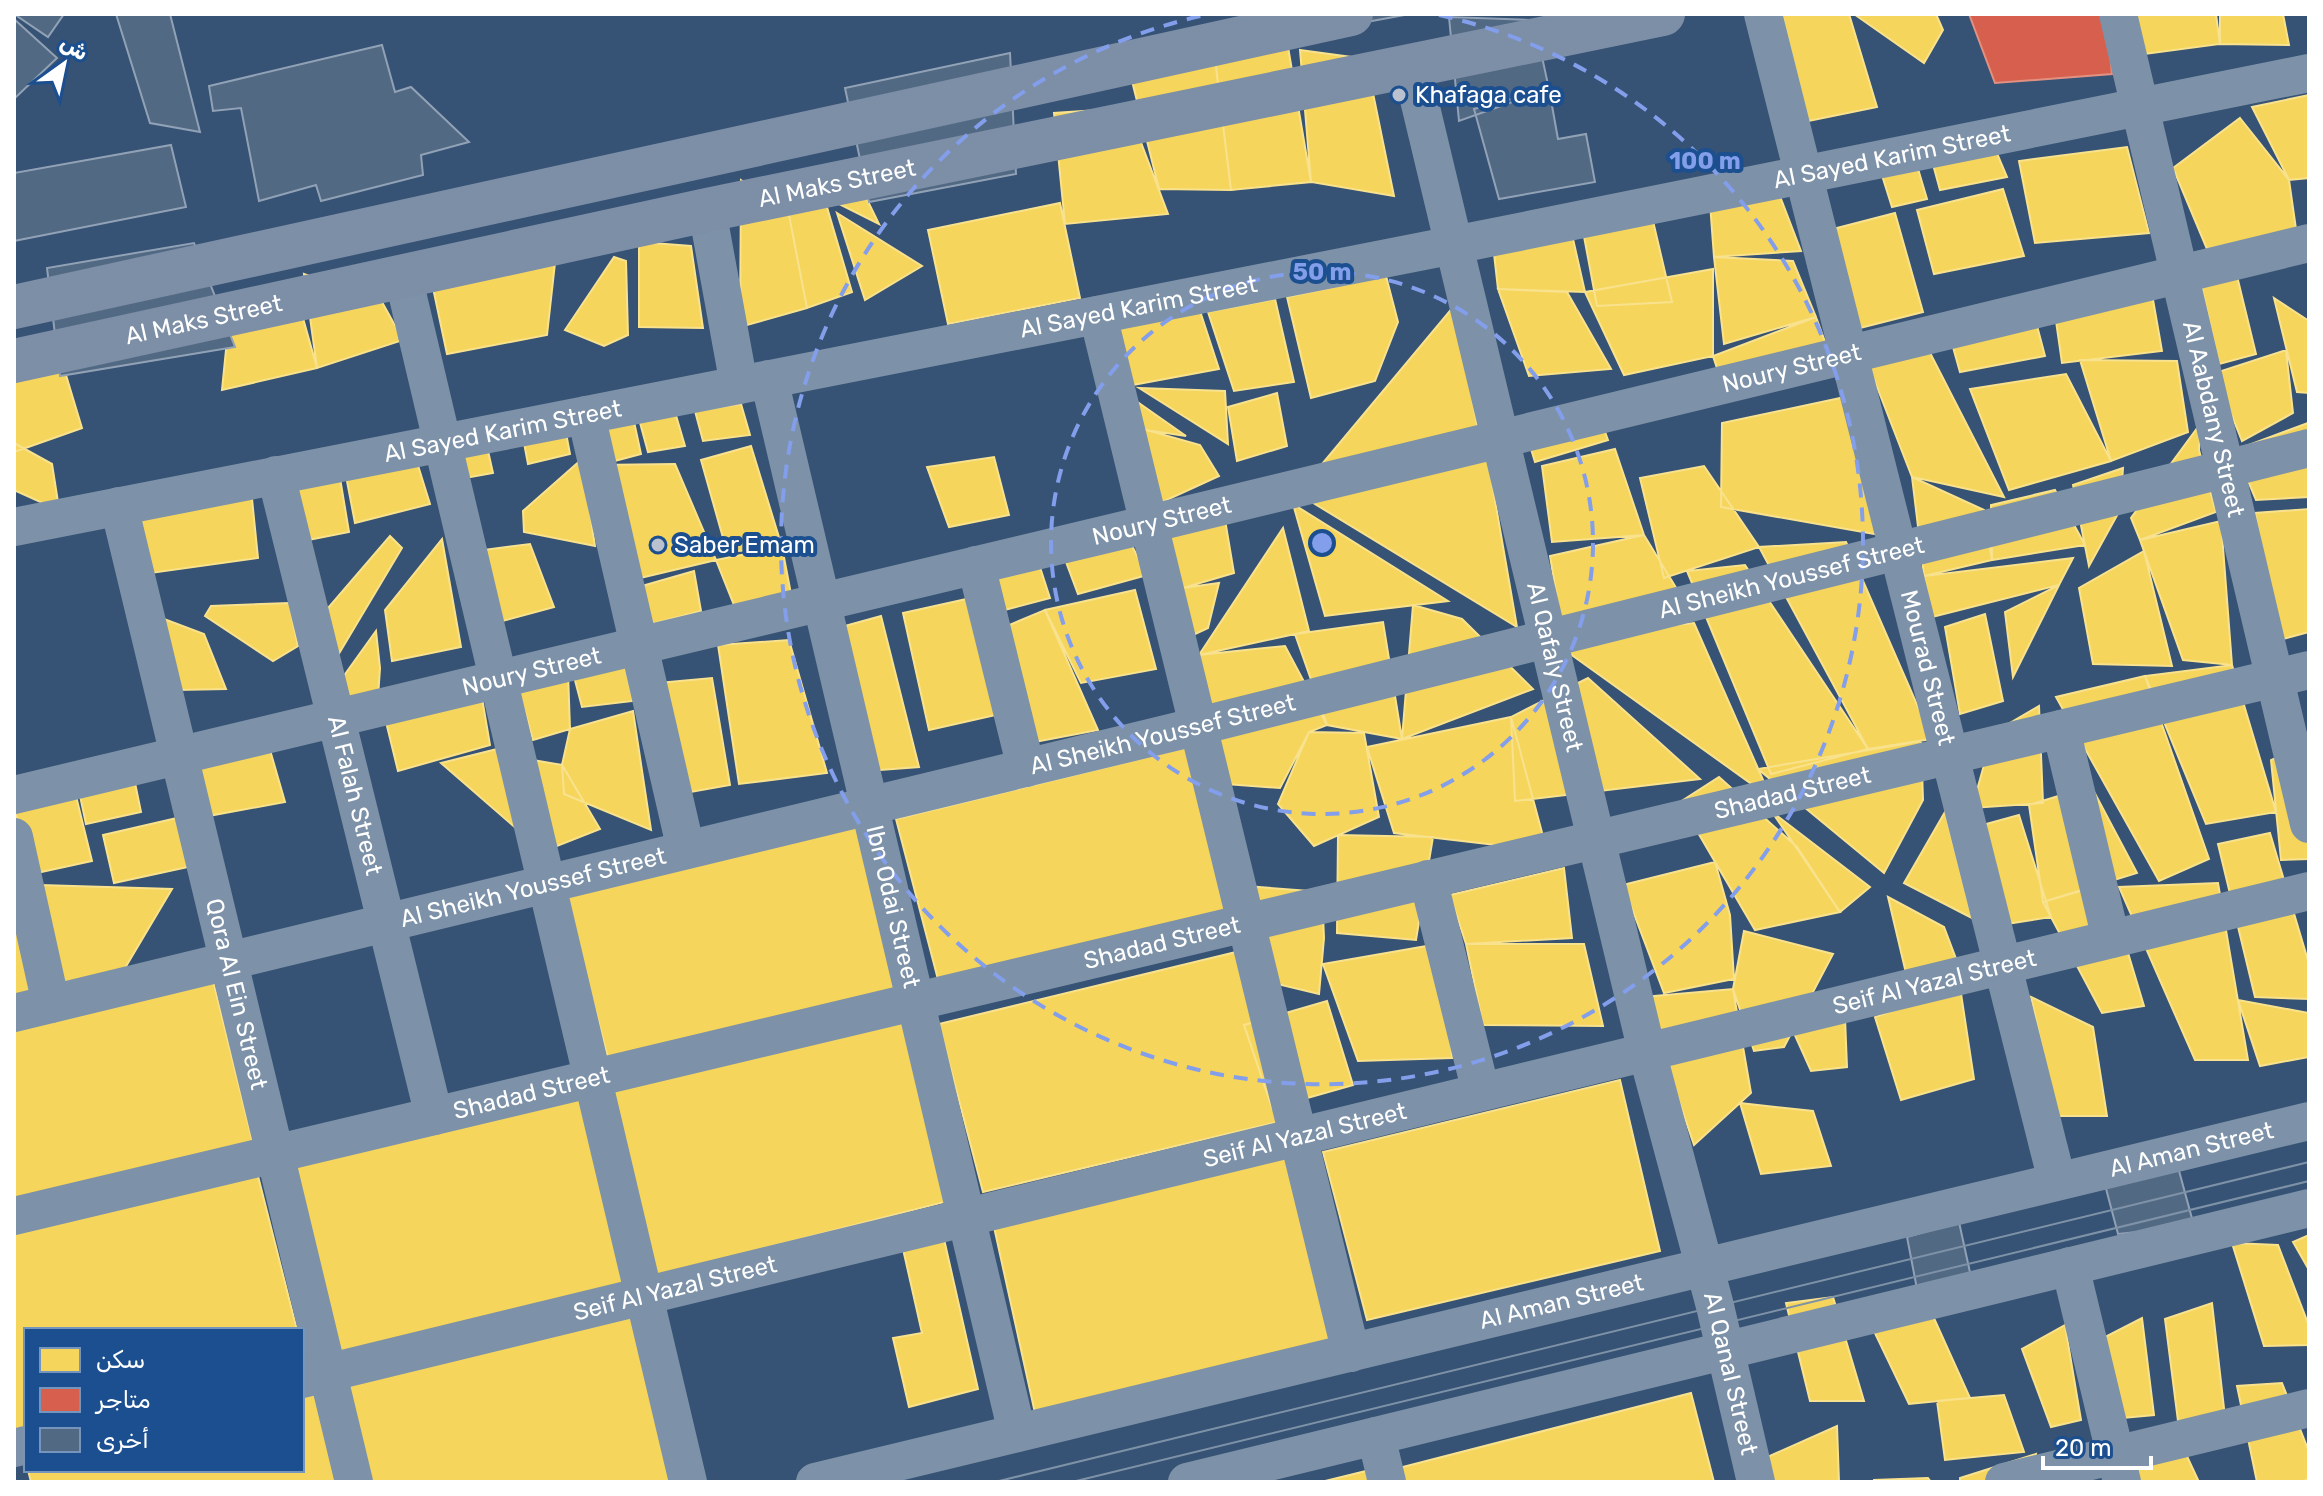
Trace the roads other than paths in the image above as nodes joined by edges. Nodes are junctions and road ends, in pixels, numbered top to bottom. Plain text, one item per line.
1 (1351, 14) edge
2 (1663, 14) edge
3 (1763, 14) edge
4 (2118, 14) edge
5 (1411, 66) junction
6 (2309, 73) edge
7 (2140, 107) junction
8 (1803, 175) junction
9 (707, 210) junction
10 (2309, 243) edge
11 (1454, 245) junction
12 (2180, 274) junction
13 (403, 276) junction
14 (14, 307) edge
15 (1098, 315) junction
16 (1849, 355) junction
17 (14, 361) edge
18 (754, 382) junction
19 (586, 415) junction
20 (1501, 439) junction
21 (443, 443) junction
22 (2309, 448) edge
23 (2226, 469) junction
24 (276, 475) junction
25 (119, 506) junction
26 (1149, 524) junction
27 (14, 527) edge
28 (1898, 551) junction
29 (976, 565) junction
30 (822, 602) junction
31 (1548, 638) junction
32 (639, 645) junction
33 (2292, 674) edge
34 (499, 679) junction
35 (336, 718) junction
36 (1199, 726) junction
37 (2061, 729) junction
38 (179, 755) junction
39 (1950, 755) junction
40 (1026, 768) junction
41 (14, 795) edge
42 (870, 806) junction
43 (2309, 824) edge
44 (14, 837) edge
45 (1597, 839) junction
46 (686, 850) junction
47 (1428, 879) junction
48 (547, 884) junction
49 (2309, 891) edge
50 (387, 922) junction
51 (1247, 923) junction
52 (2111, 939) junction
53 (229, 961) junction
54 (2003, 966) junction
55 (915, 1002) junction
56 (51, 1004) junction
57 (14, 1013) edge
58 (1647, 1052) junction
59 (593, 1078) junction
60 (1481, 1092) junction
61 (434, 1116) junction
62 (2309, 1121) edge
63 (1299, 1136) junction
64 (275, 1154) junction
65 (2057, 1181) junction
66 (2309, 1208) edge
67 (14, 1216) edge
68 (966, 1217) junction
69 (2070, 1266) junction
70 (1705, 1267) junction
71 (644, 1295) junction
72 (1725, 1350) junction
73 (1351, 1353) junction
74 (315, 1376) edge
75 (2309, 1408) edge
76 (1017, 1433) junction
77 (1376, 1436) junction
78 (2119, 1468) edge
79 (354, 1482) edge
80 (688, 1482) edge
81 (815, 1482) edge
82 (1187, 1482) edge
83 (1387, 1482) edge
84 (1756, 1482) edge
85 (2004, 1482) edge

1 - 14 main road
2 - 5 main road, Al Maks Street
3 - 8 street, Mourad Street
4 - 7 street, Al Aabdany Street
5 - 9 main road, Al Maks Street
5 - 11 street, Al Qafaly Street
6 - 7 street, Al Sayed Karim Street
7 - 8 street, Al Sayed Karim Street
7 - 12 street, Al Aabdany Street
8 - 11 street, Al Sayed Karim Street
8 - 16 street, Mourad Street
9 - 13 main road, Al Maks Street
9 - 18 street, Ibn Odai Street
10 - 12 street, Noury Street
11 - 15 street, Al Sayed Karim Street
11 - 20 street, Al Qafaly Street
12 - 16 street, Noury Street
12 - 23 street, Al Aabdany Street
13 - 17 main road, Al Maks Street
13 - 21 street
15 - 18 street, Al Sayed Karim Street
15 - 26 street
16 - 20 street, Noury Street
16 - 28 street, Mourad Street
18 - 19 street, Al Sayed Karim Street
18 - 30 street, Ibn Odai Street
19 - 21 street, Al Sayed Karim Street
19 - 32 street
20 - 26 street, Noury Street
20 - 31 street, Al Qafaly Street
21 - 24 street, Al Sayed Karim Street
21 - 34 street
22 - 23 street, Al Sheikh Youssef Street
23 - 28 street, Al Sheikh Youssef Street
23 - 33 street, Al Aabdany Street
24 - 25 street, Al Sayed Karim Street
24 - 35 street, Al Falah Street
25 - 27 street, Al Sayed Karim Street
25 - 38 street, Qora Al Ein Street
26 - 29 street, Noury Street
26 - 36 street
28 - 31 street, Al Sheikh Youssef Street
28 - 39 street, Mourad Street
29 - 30 street, Noury Street
29 - 40 street
30 - 32 street, Noury Street
30 - 42 street, Ibn Odai Street
31 - 36 street, Al Sheikh Youssef Street
31 - 45 street, Al Qafaly Street
32 - 34 street, Noury Street
32 - 46 street
33 - 37 street, Shadad Street
33 - 43 street, Al Aabdany Street
34 - 35 street, Noury Street
34 - 48 street
35 - 38 street, Noury Street
35 - 50 street, Al Falah Street
36 - 40 street, Al Sheikh Youssef Street
36 - 51 street
37 - 39 street, Shadad Street
37 - 52 street
38 - 41 street, Noury Street
38 - 53 street, Qora Al Ein Street
39 - 45 street, Shadad Street
39 - 54 street, Mourad Street
40 - 42 street, Al Sheikh Youssef Street
42 - 46 street, Al Sheikh Youssef Street
42 - 55 street, Ibn Odai Street
44 - 56 street
45 - 47 street, Shadad Street
45 - 58 street, Al Qafaly Street
46 - 48 street, Al Sheikh Youssef Street
47 - 51 street, Shadad Street
47 - 60 street
48 - 50 street, Al Sheikh Youssef Street
48 - 59 street
49 - 52 street, Seif Al Yazal Street
50 - 53 street, Al Sheikh Youssef Street
50 - 61 street, Al Falah Street
51 - 55 street, Shadad Street
51 - 63 street
52 - 54 street, Seif Al Yazal Street
53 - 56 street, Al Sheikh Youssef Street
53 - 64 street, Qora Al Ein Street
54 - 58 street, Seif Al Yazal Street
54 - 65 street, Mourad Street
55 - 59 street, Shadad Street
55 - 68 street, Ibn Odai Street
56 - 57 street, Al Sheikh Youssef Street
58 - 60 street, Seif Al Yazal Street
58 - 70 street, Al Qafaly Street
59 - 61 street, Shadad Street
59 - 71 street
60 - 63 street, Seif Al Yazal Street
61 - 64 street, Shadad Street
62 - 65 street, Al Aman Street
63 - 68 street, Seif Al Yazal Street
63 - 73 street
64 - 67 street, Shadad Street
64 - 74 street, Qora Al Ein Street
65 - 70 street, Al Aman Street
66 - 69 street
68 - 71 street, Seif Al Yazal Street
68 - 76 street, Ibn Odai Street
69 - 72 street
69 - 78 street
70 - 72 street, Al Qanal Street
70 - 73 street, Al Aman Street
71 - 74 street, Seif Al Yazal Street
71 - 80 street
72 - 77 street
72 - 84 street, Al Qanal Street
73 - 76 street, Al Aman Street
74 - 79 street, Qora Al Ein Street
75 - 78 street
76 - 81 street, Al Aman Street
77 - 82 street
77 - 83 street
78 - 85 street

